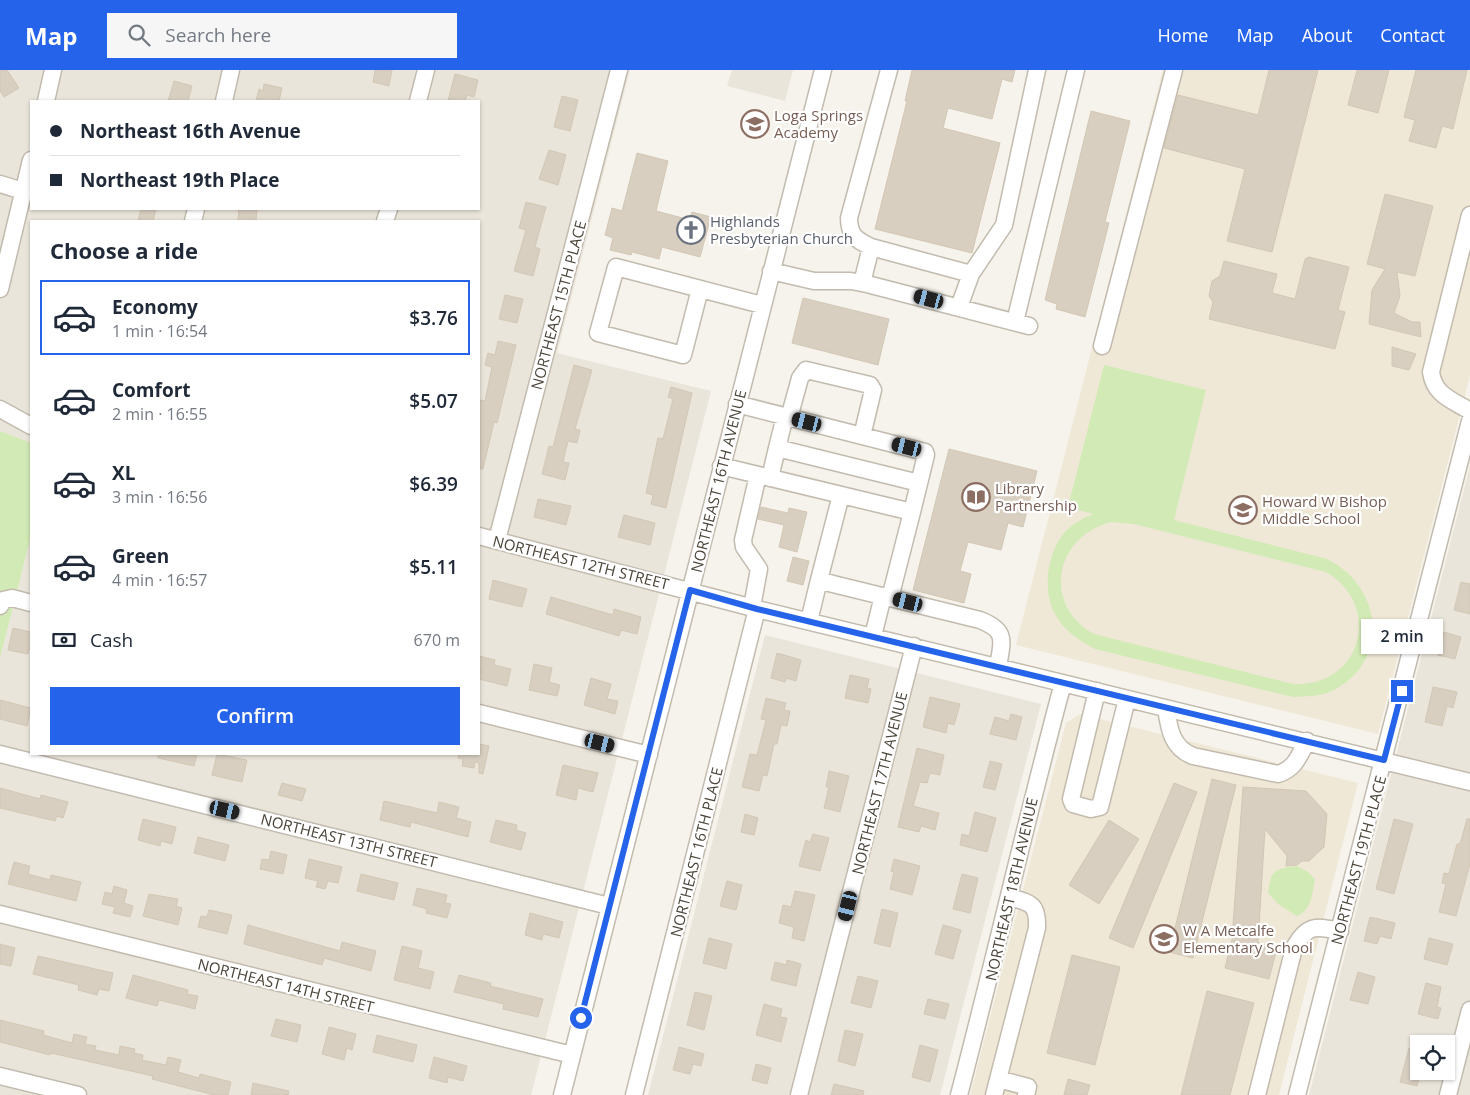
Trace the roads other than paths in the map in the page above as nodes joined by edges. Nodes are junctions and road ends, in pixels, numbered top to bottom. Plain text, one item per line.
1 (53, 70) edge
2 (232, 70) edge
3 (426, 70) edge
4 (619, 70) edge
5 (823, 70) edge
6 (890, 70) edge
7 (1037, 70) edge
8 (1076, 70) edge
9 (1174, 70) edge
10 (46, 100) edge
11 (224, 100) edge
12 (418, 100) edge
13 (30, 164) edge
14 (0, 184) edge
15 (24, 191) junction
16 (1470, 215) edge
17 (871, 247) junction
18 (771, 270) junction
19 (971, 274) junction
20 (862, 283) junction
21 (0, 289) edge
22 (700, 289) junction
23 (762, 306) junction
24 (960, 307) junction
25 (1102, 346) dead end
26 (737, 404) junction
27 (0, 409) edge
28 (1470, 411) edge
29 (787, 417) junction
30 (1470, 421) edge
31 (30, 425) edge
32 (862, 436) junction
33 (777, 448) junction
34 (721, 466) junction
35 (764, 476) junction
36 (919, 483) junction
37 (841, 495) junction
38 (912, 512) junction
39 (480, 536) edge
40 (497, 540) junction
41 (819, 580) junction
42 (690, 590) junction
43 (887, 597) junction
44 (2, 603) edge
45 (30, 603) edge
46 (755, 608) junction
47 (809, 621) junction
48 (873, 636) junction
49 (914, 646) junction
50 (998, 667) junction
51 (1063, 683) junction
52 (1097, 691) junction
53 (1127, 699) junction
54 (1166, 708) junction
55 (480, 713) edge
56 (1307, 741) junction
57 (0, 754) edge
58 (649, 755) junction
59 (1384, 760) junction
60 (1470, 782) edge
61 (1009, 897) junction
62 (609, 906) junction
63 (0, 914) edge
64 (1340, 931) junction
65 (1470, 1010) edge
66 (572, 1055) junction
67 (0, 1076) edge
68 (998, 1079) junction
69 (78, 1095) edge
70 (562, 1095) edge
71 (634, 1095) edge
72 (799, 1095) edge
73 (959, 1095) edge
74 (994, 1095) edge
75 (1026, 1095) edge
76 (1258, 1095) edge
77 (1297, 1095) edge
78 (1448, 1095) edge

1 - 10 street
2 - 11 street
3 - 12 street
4 - 40 street, NORTHEAST 15TH PLACE
5 - 18 street, NORTHEAST 16TH AVENUE
6 - 17 street
7 - 19 street
8 - 24 street
9 - 25 street
13 - 15 street
14 - 15 street
15 - 21 street
16 - 28 street
17 - 19 street
17 - 20 street
18 - 20 street
18 - 23 street, NORTHEAST 16TH AVENUE
19 - 24 street
20 - 24 street
22 - 22 street
22 - 23 street
23 - 26 street, NORTHEAST 16TH AVENUE
26 - 29 street
26 - 34 street, NORTHEAST 16TH AVENUE
27 - 31 street
29 - 32 street
29 - 32 street, NORTHEAST 16TH PLACE
29 - 33 street, NORTHEAST 16TH PLACE
30 - 59 street, NORTHEAST 19TH PLACE
32 - 36 street
33 - 35 street, NORTHEAST 16TH PLACE
33 - 36 street
34 - 35 street
34 - 42 street, NORTHEAST 16TH AVENUE
35 - 37 street
35 - 46 street, NORTHEAST 16TH PLACE
36 - 38 street
37 - 38 street
37 - 41 street
38 - 43 street
39 - 40 street, NORTHEAST 12TH STREET
40 - 42 street, NORTHEAST 12TH STREET
41 - 43 street
41 - 47 street
42 - 46 street, NORTHEAST 12TH STREET
42 - 58 street, NORTHEAST 16TH AVENUE
43 - 48 street
43 - 50 street
44 - 45 street
46 - 47 street, NORTHEAST 12TH STREET
46 - 71 street, NORTHEAST 16TH PLACE
47 - 48 street, NORTHEAST 12TH STREET
48 - 49 street, NORTHEAST 12TH STREET
49 - 50 street, NORTHEAST 12TH STREET
49 - 72 street, NORTHEAST 17TH AVENUE
50 - 51 street, NORTHEAST 12TH STREET
51 - 52 street, NORTHEAST 12TH STREET
51 - 61 street, NORTHEAST 18TH AVENUE
52 - 53 street, NORTHEAST 12TH STREET
52 - 53 street
53 - 54 street, NORTHEAST 12TH STREET
54 - 56 street, NORTHEAST 12TH STREET
54 - 56 street
55 - 58 street
56 - 59 street, NORTHEAST 12TH STREET
57 - 62 street, NORTHEAST 13TH STREET
58 - 62 street, NORTHEAST 16TH AVENUE
59 - 60 street, NORTHEAST 12TH STREET
59 - 64 street, NORTHEAST 19TH PLACE
61 - 68 street
61 - 73 street, NORTHEAST 18TH AVENUE
62 - 66 street, NORTHEAST 16TH AVENUE
63 - 66 street, NORTHEAST 14TH STREET
64 - 76 street
64 - 77 street, NORTHEAST 19TH PLACE
65 - 78 street
66 - 70 street, NORTHEAST 16TH AVENUE
67 - 69 street
68 - 74 street
68 - 75 street

